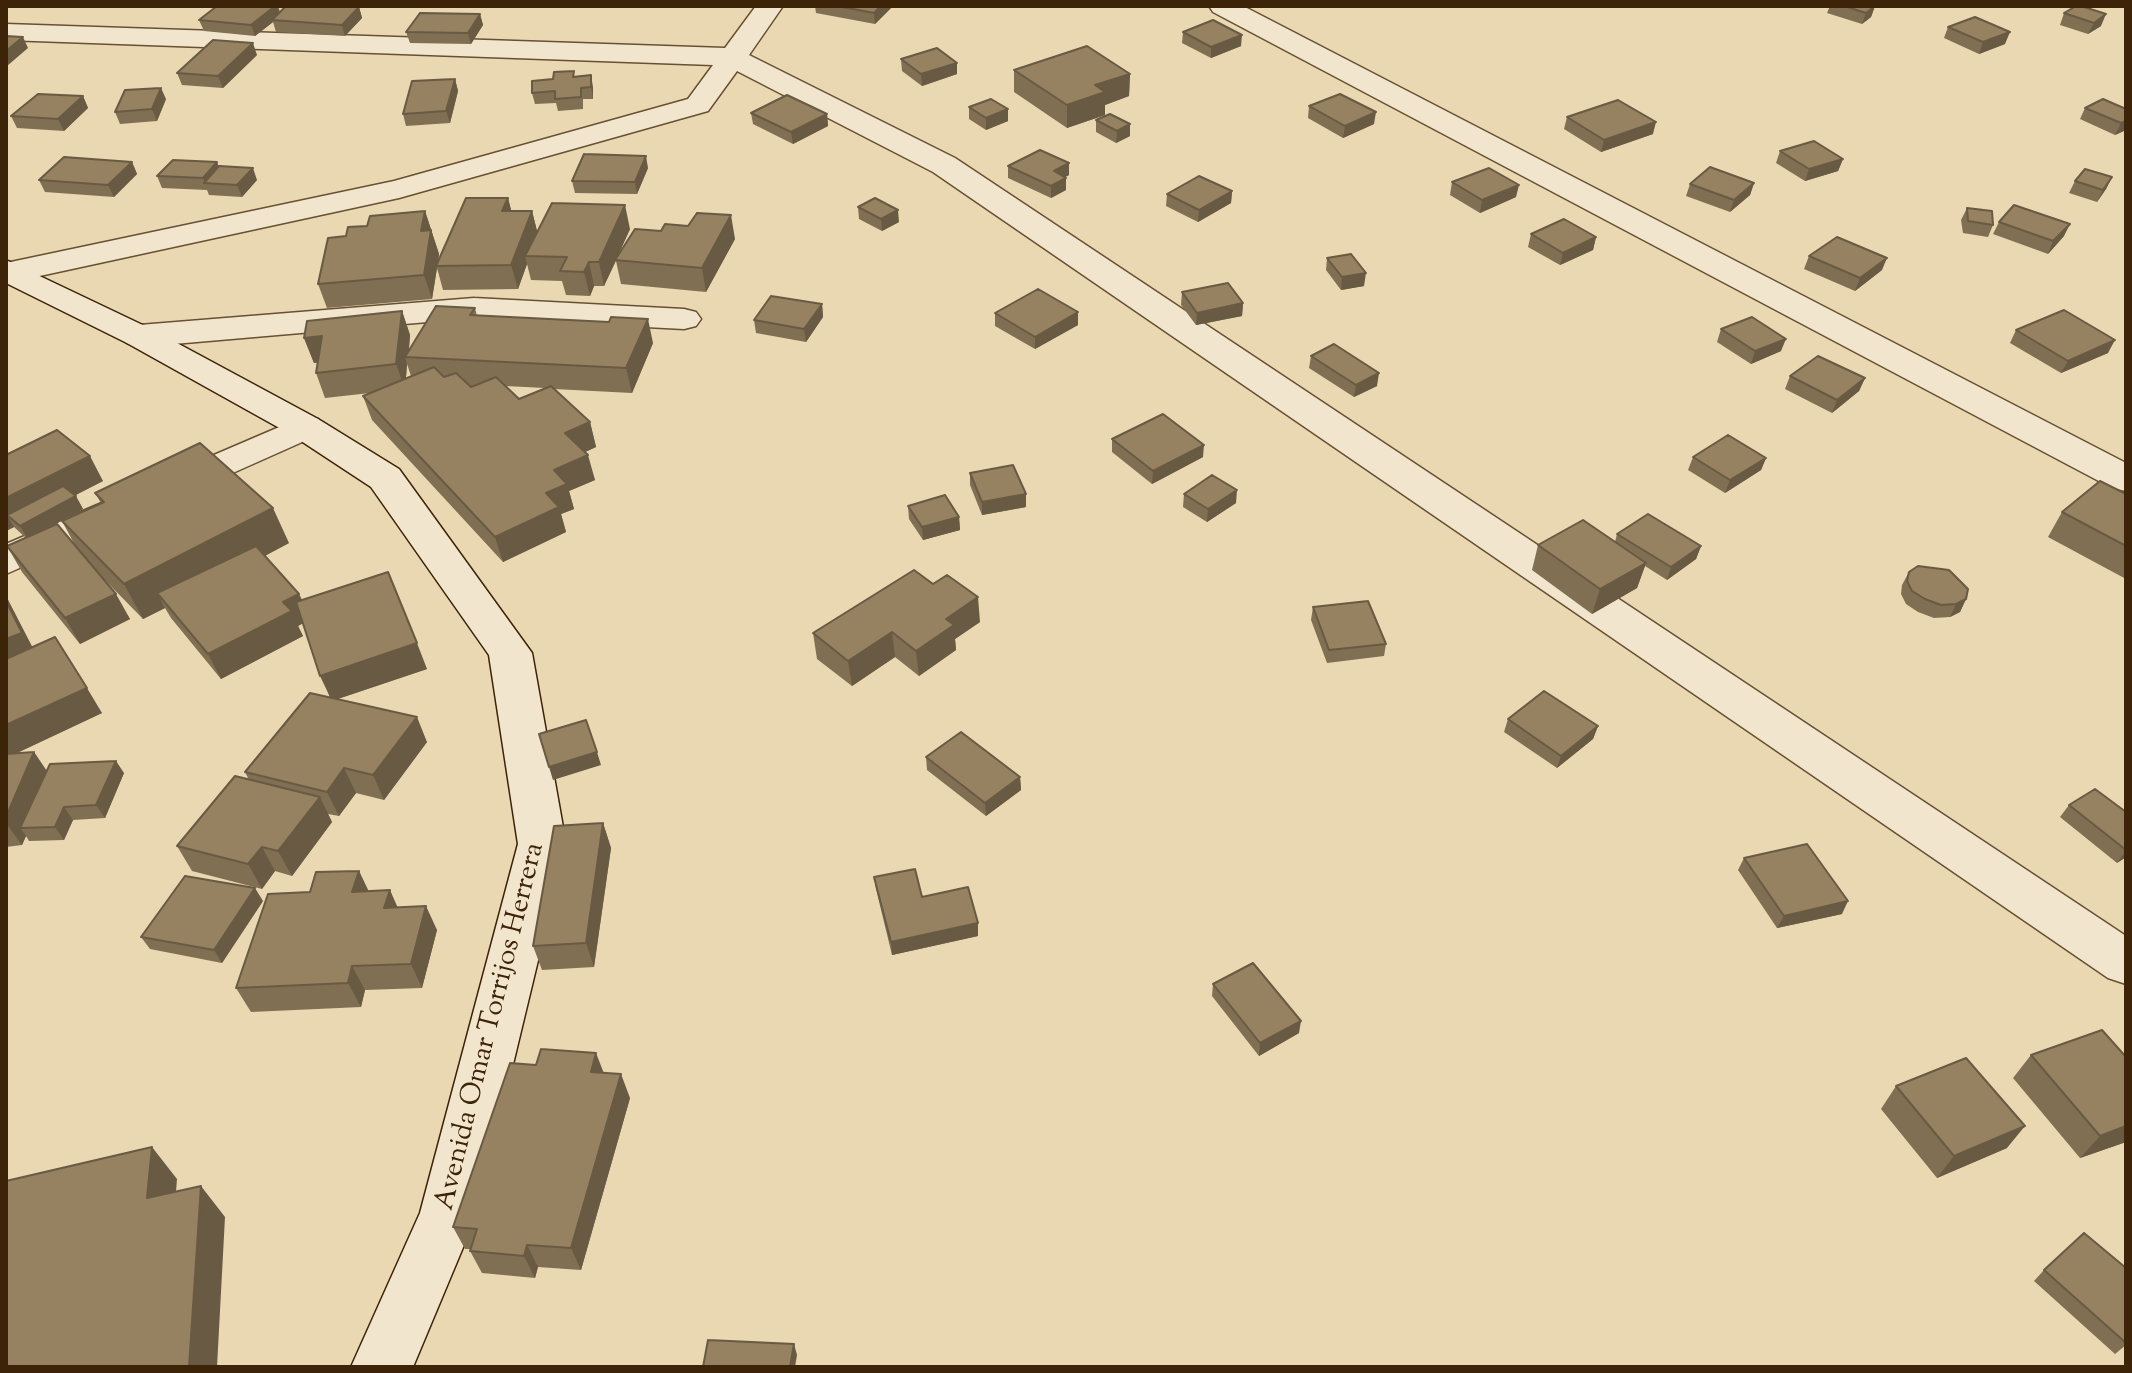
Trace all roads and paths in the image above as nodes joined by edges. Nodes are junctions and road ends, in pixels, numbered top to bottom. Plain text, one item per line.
1 (770, 6) edge
2 (1222, 6) edge
3 (6, 32) edge
4 (732, 57) junction
5 (9, 271) edge
6 (684, 319) dead end
7 (139, 336) junction
8 (305, 427) junction
9 (2126, 479) edge
10 (6, 560) edge
11 (2126, 963) edge
12 (382, 1367) edge

1 - 4 street
2 - 9 street
3 - 4 street
4 - 5 street
4 - 11 street
5 - 7 street, Avenida Omar Torrijos Herrera
6 - 7 street
7 - 8 street, Avenida Omar Torrijos Herrera
8 - 10 street
8 - 12 street, Avenida Omar Torrijos Herrera

